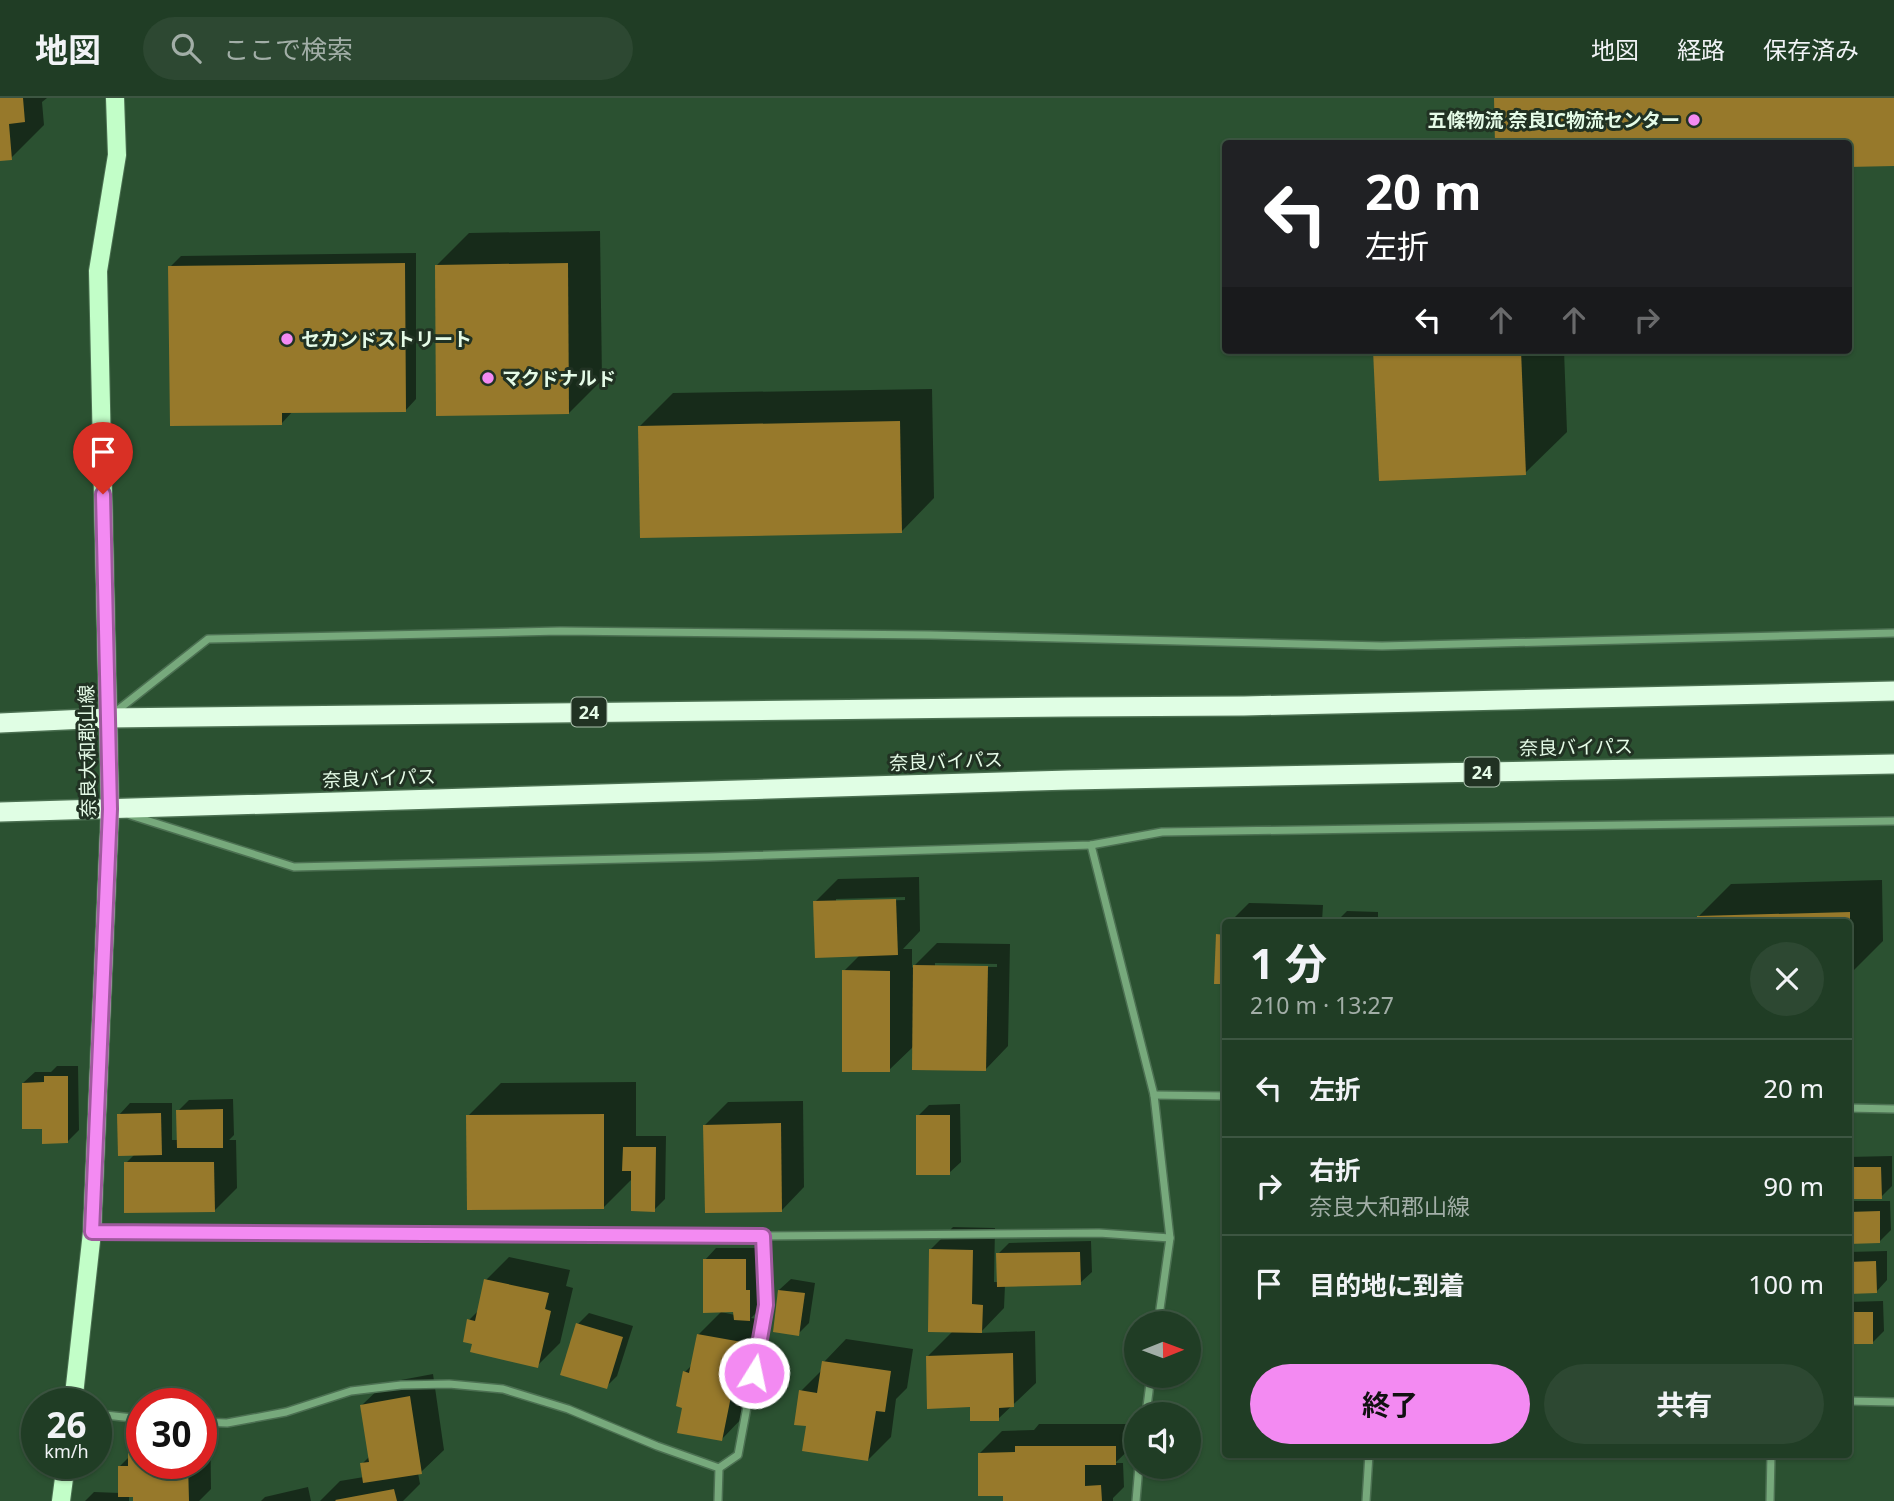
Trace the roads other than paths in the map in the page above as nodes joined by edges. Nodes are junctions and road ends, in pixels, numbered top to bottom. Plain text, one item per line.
1 (115, 98) edge
2 (1894, 633) edge
3 (1894, 691) edge
4 (108, 718) junction
5 (0, 723) edge
6 (1894, 764) edge
7 (110, 809) junction
8 (0, 811) edge
9 (1894, 821) edge
10 (1091, 845) junction
11 (1154, 1095) junction
12 (1222, 1096) edge
13 (1852, 1108) edge
14 (1894, 1109) edge
15 (92, 1232) junction
16 (763, 1236) junction
17 (1170, 1238) junction
18 (1160, 1311) edge
19 (75, 1388) edge
20 (1852, 1401) edge
21 (1894, 1402) edge
22 (217, 1423) edge
23 (1369, 1458) edge
24 (1770, 1458) edge
25 (719, 1468) junction
26 (64, 1479) edge
27 (1138, 1479) edge
28 (61, 1501) edge
29 (718, 1501) edge
30 (1136, 1501) edge
31 (1366, 1501) edge
32 (1770, 1501) edge

1 - 4 main road, 奈良大和郡山線
2 - 4 street
3 - 4 highway, 24
4 - 5 highway, 24
4 - 7 main road, 奈良大和郡山線
6 - 7 highway, 奈良バイパス / 24
7 - 8 highway, 奈良バイパス / 24
7 - 10 street
7 - 15 main road, 奈良大和郡山線
9 - 10 street
10 - 11 street
11 - 12 street
11 - 17 street
13 - 14 street
15 - 16 street
15 - 19 main road, 奈良大和郡山線
16 - 17 street
16 - 25 street
17 - 18 street
20 - 21 street
22 - 25 street
23 - 31 street
24 - 32 street
25 - 29 street
26 - 28 main road
27 - 30 street

